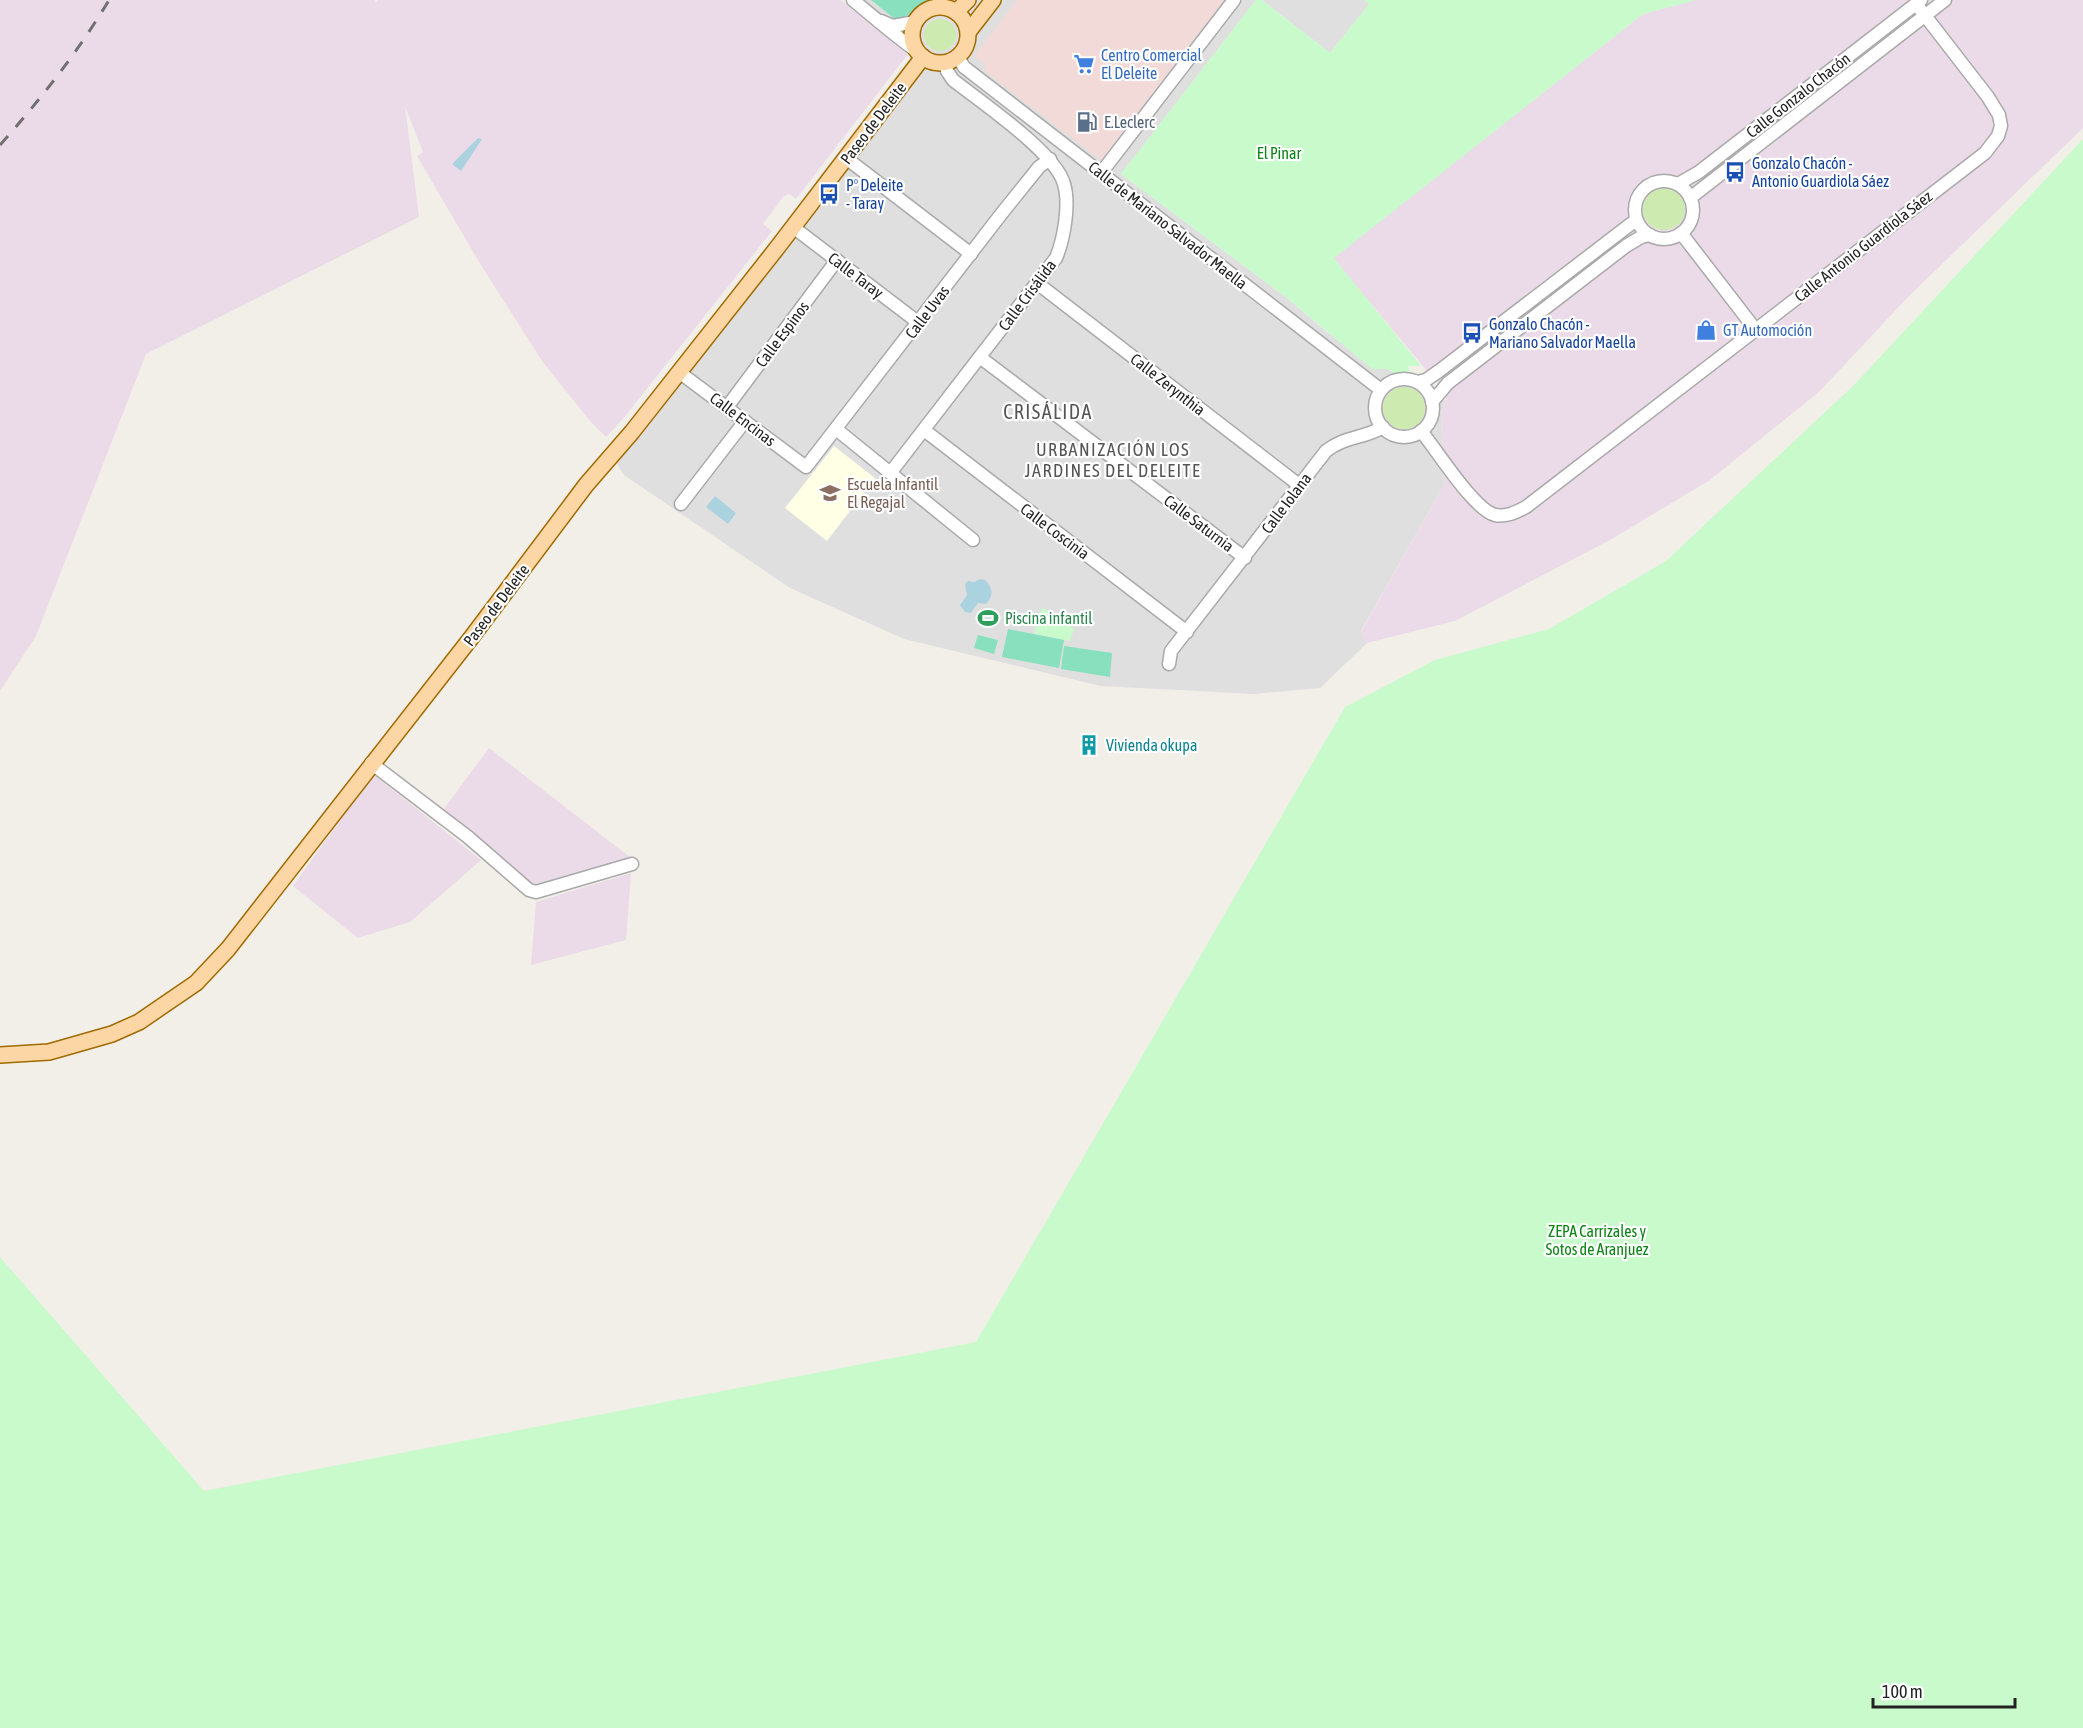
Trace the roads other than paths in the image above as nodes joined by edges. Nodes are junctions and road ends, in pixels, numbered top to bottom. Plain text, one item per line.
1 (853, 0) edge
2 (968, 0) edge
3 (993, 0) edge
4 (1234, 0) edge
5 (1946, 0) edge
6 (1919, 2) edge
7 (956, 12) junction
8 (1925, 16) junction
9 (878, 20) junction
10 (915, 22) junction
11 (969, 31) junction
12 (920, 54) junction
13 (952, 60) junction
14 (846, 158) junction
15 (1050, 159) junction
16 (1101, 173) junction
17 (1678, 184) junction
18 (1690, 198) junction
19 (1636, 220) junction
20 (793, 227) junction
21 (1681, 233) junction
22 (1650, 236) junction
23 (971, 254) junction
24 (837, 260) junction
25 (1037, 283) junction
26 (919, 322) junction
27 (1755, 329) junction
28 (981, 358) junction
29 (679, 372) junction
30 (1417, 382) junction
31 (1381, 390) junction
32 (1432, 402) junction
33 (727, 407) junction
34 (745, 421) junction
35 (1383, 427) junction
36 (836, 429) junction
37 (924, 430) junction
38 (1421, 430) junction
39 (806, 467) joint
40 (891, 472) junction
41 (1299, 485) junction
42 (681, 504) dead end
43 (974, 540) dead end
44 (1245, 558) junction
45 (1187, 632) junction
46 (1169, 664) dead end
47 (371, 763) junction
48 (632, 864) dead end
49 (0, 1055) edge

1 - 9 street
2 - 7 main road
3 - 11 main road
4 - 16 street
5 - 8 street, Calle Gonzalo Chacón
6 - 8 street, Calle Gonzalo Chacón
6 - 17 street, Calle Gonzalo Chacón
7 - 10 main road
7 - 11 main road
8 - 18 street, Calle Gonzalo Chacón
8 - 27 street, Calle Antonio Guardiola Sáez
9 - 10 street
9 - 12 street
10 - 12 main road
11 - 13 main road
12 - 13 main road
12 - 14 main road, Paseo de Deleite
13 - 15 street, Calle Crisálida
13 - 16 street, Calle de Mariano Salvador Maella
14 - 20 main road, Paseo de Deleite
14 - 23 street
15 - 23 street, Calle Uvas
15 - 25 street, Calle Crisálida
16 - 31 street, Calle de Mariano Salvador Maella
17 - 18 street
17 - 19 street
18 - 21 street
19 - 22 street
19 - 30 street
20 - 24 street, Calle Taray
20 - 29 main road, Paseo de Deleite
21 - 22 street
21 - 27 street
22 - 32 street
23 - 26 street, Calle Uvas
24 - 26 street, Calle Taray
24 - 33 street, Calle Espinos
25 - 28 street, Calle Crisálida
25 - 41 street, Calle Zerynthia
26 - 36 street, Calle Uvas
27 - 38 street, Calle Antonio Guardiola Sáez
28 - 37 street, Calle Crisálida
28 - 44 street, Calle Saturnia
29 - 33 street, Calle Encinas
29 - 47 main road, Paseo de Deleite
30 - 31 street
30 - 32 street
31 - 35 street
32 - 38 street
33 - 34 street, Calle Encinas
34 - 39 street, Calle Encinas
34 - 42 street
35 - 38 street
35 - 41 street, Calle Iolana
36 - 39 street, Calle Uvas
36 - 40 street
37 - 40 street, Calle Crisálida
37 - 45 street, Calle Coscinia
40 - 43 street
41 - 44 street, Calle Iolana
44 - 45 street, Calle Iolana
45 - 46 street, Calle Iolana
47 - 48 street
47 - 49 main road, Paseo de Deleite

